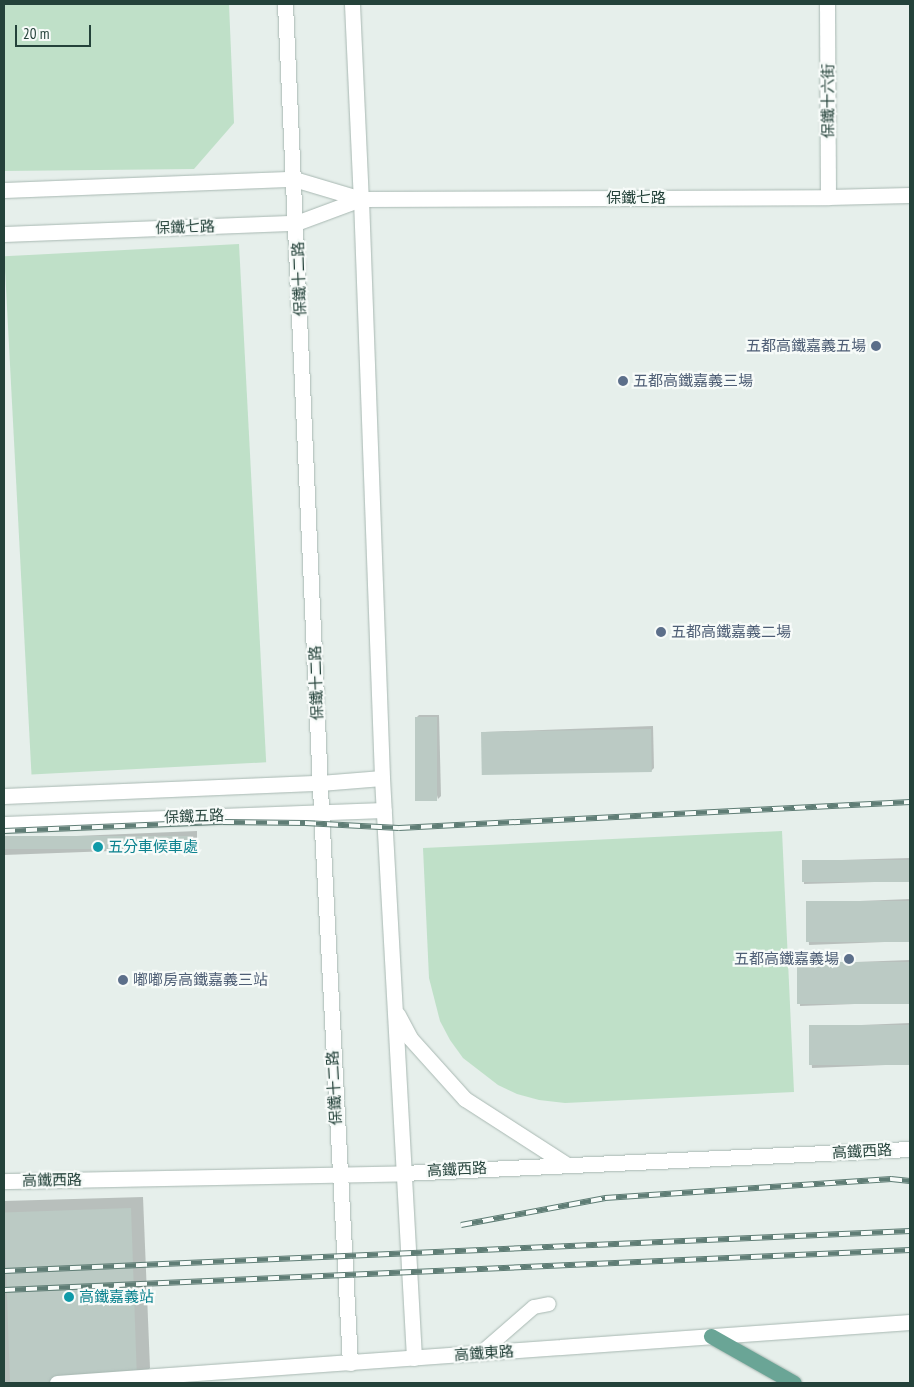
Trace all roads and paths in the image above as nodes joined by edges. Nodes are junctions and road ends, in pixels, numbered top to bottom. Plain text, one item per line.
1 (285, 4) edge
2 (352, 4) edge
3 (827, 4) edge
4 (294, 180) junction
5 (4, 190) edge
6 (910, 195) edge
7 (828, 197) junction
8 (362, 199) junction
9 (296, 224) junction
10 (4, 234) edge
11 (382, 778) junction
12 (320, 783) junction
13 (4, 796) edge
14 (321, 810) junction
15 (384, 810) junction
16 (4, 824) edge
17 (396, 1012) junction
18 (910, 1149) edge
19 (566, 1164) junction
20 (404, 1173) junction
21 (338, 1174) junction
22 (4, 1181) edge
23 (549, 1304) dead end
24 (910, 1322) edge
25 (711, 1336) junction
26 (481, 1353) junction
27 (414, 1358) junction
28 (350, 1362) junction
29 (57, 1383) edge
30 (794, 1383) edge

1 - 4 street, 保鐵十二路
2 - 8 street
3 - 7 street, 保鐵十六街
4 - 5 street, 保鐵七路
4 - 8 street, 保鐵七路
4 - 9 street, 保鐵十二路
6 - 7 street, 保鐵七路
7 - 8 street, 保鐵七路
8 - 9 street, 保鐵七路
8 - 11 street
9 - 10 street, 保鐵七路
9 - 12 street, 保鐵十二路
11 - 12 street, 保鐵五路
11 - 15 street
12 - 13 street, 保鐵五路
12 - 14 street, 保鐵十二路
14 - 15 street, 保鐵五路
14 - 16 street, 保鐵五路
14 - 21 street, 保鐵十二路
15 - 17 street
17 - 19 street
17 - 20 street
18 - 19 street, 高鐵西路
19 - 20 street, 高鐵西路
20 - 21 street, 高鐵西路
20 - 27 street
21 - 22 street, 高鐵西路
21 - 28 street, 保鐵十二路
23 - 26 lane
24 - 25 street, 高鐵東路
25 - 26 street, 高鐵東路
25 - 30 main road
26 - 27 street, 高鐵東路
27 - 28 street, 高鐵東路
28 - 29 street, 高鐵東路

